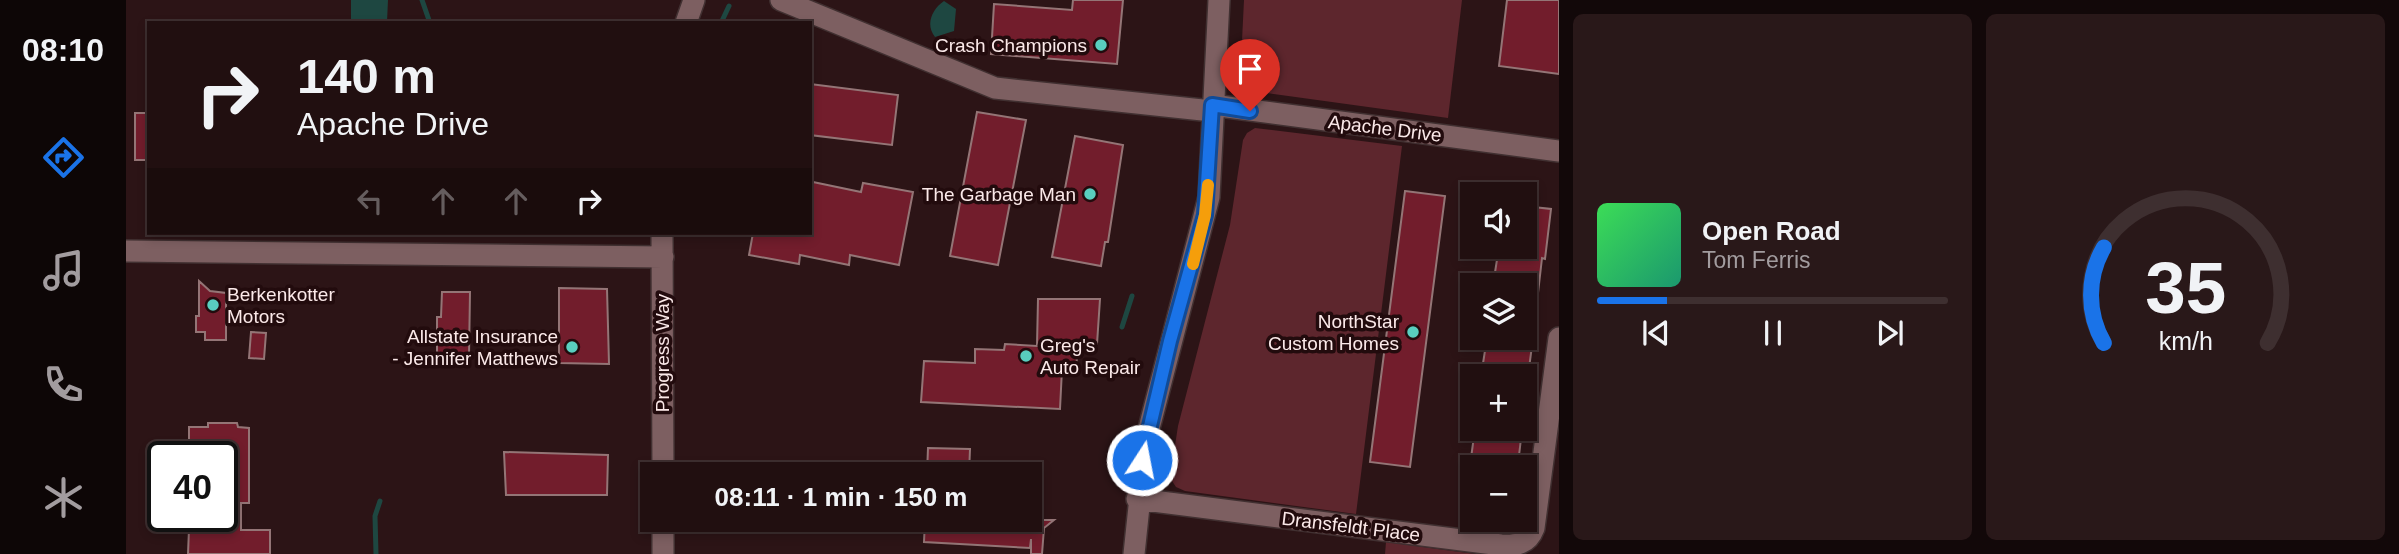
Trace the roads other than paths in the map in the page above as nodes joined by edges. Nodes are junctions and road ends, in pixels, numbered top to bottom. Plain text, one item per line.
1 (694, 0) edge
2 (781, 0) edge
3 (1219, 0) edge
4 (687, 21) edge
5 (1212, 108) junction
6 (1559, 151) edge
7 (662, 235) edge
8 (126, 251) edge
9 (663, 257) junction
10 (1559, 338) edge
11 (663, 462) edge
12 (1137, 499) junction
13 (663, 532) edge
14 (663, 554) edge
15 (1134, 554) edge

1 - 4 street
2 - 5 street, Apache Drive
3 - 5 street
5 - 6 street, Apache Drive
5 - 12 street
7 - 9 street, Progress Way
8 - 9 street
9 - 11 street, Progress Way
10 - 12 street, Dransfeldt Place
12 - 15 street
13 - 14 street

